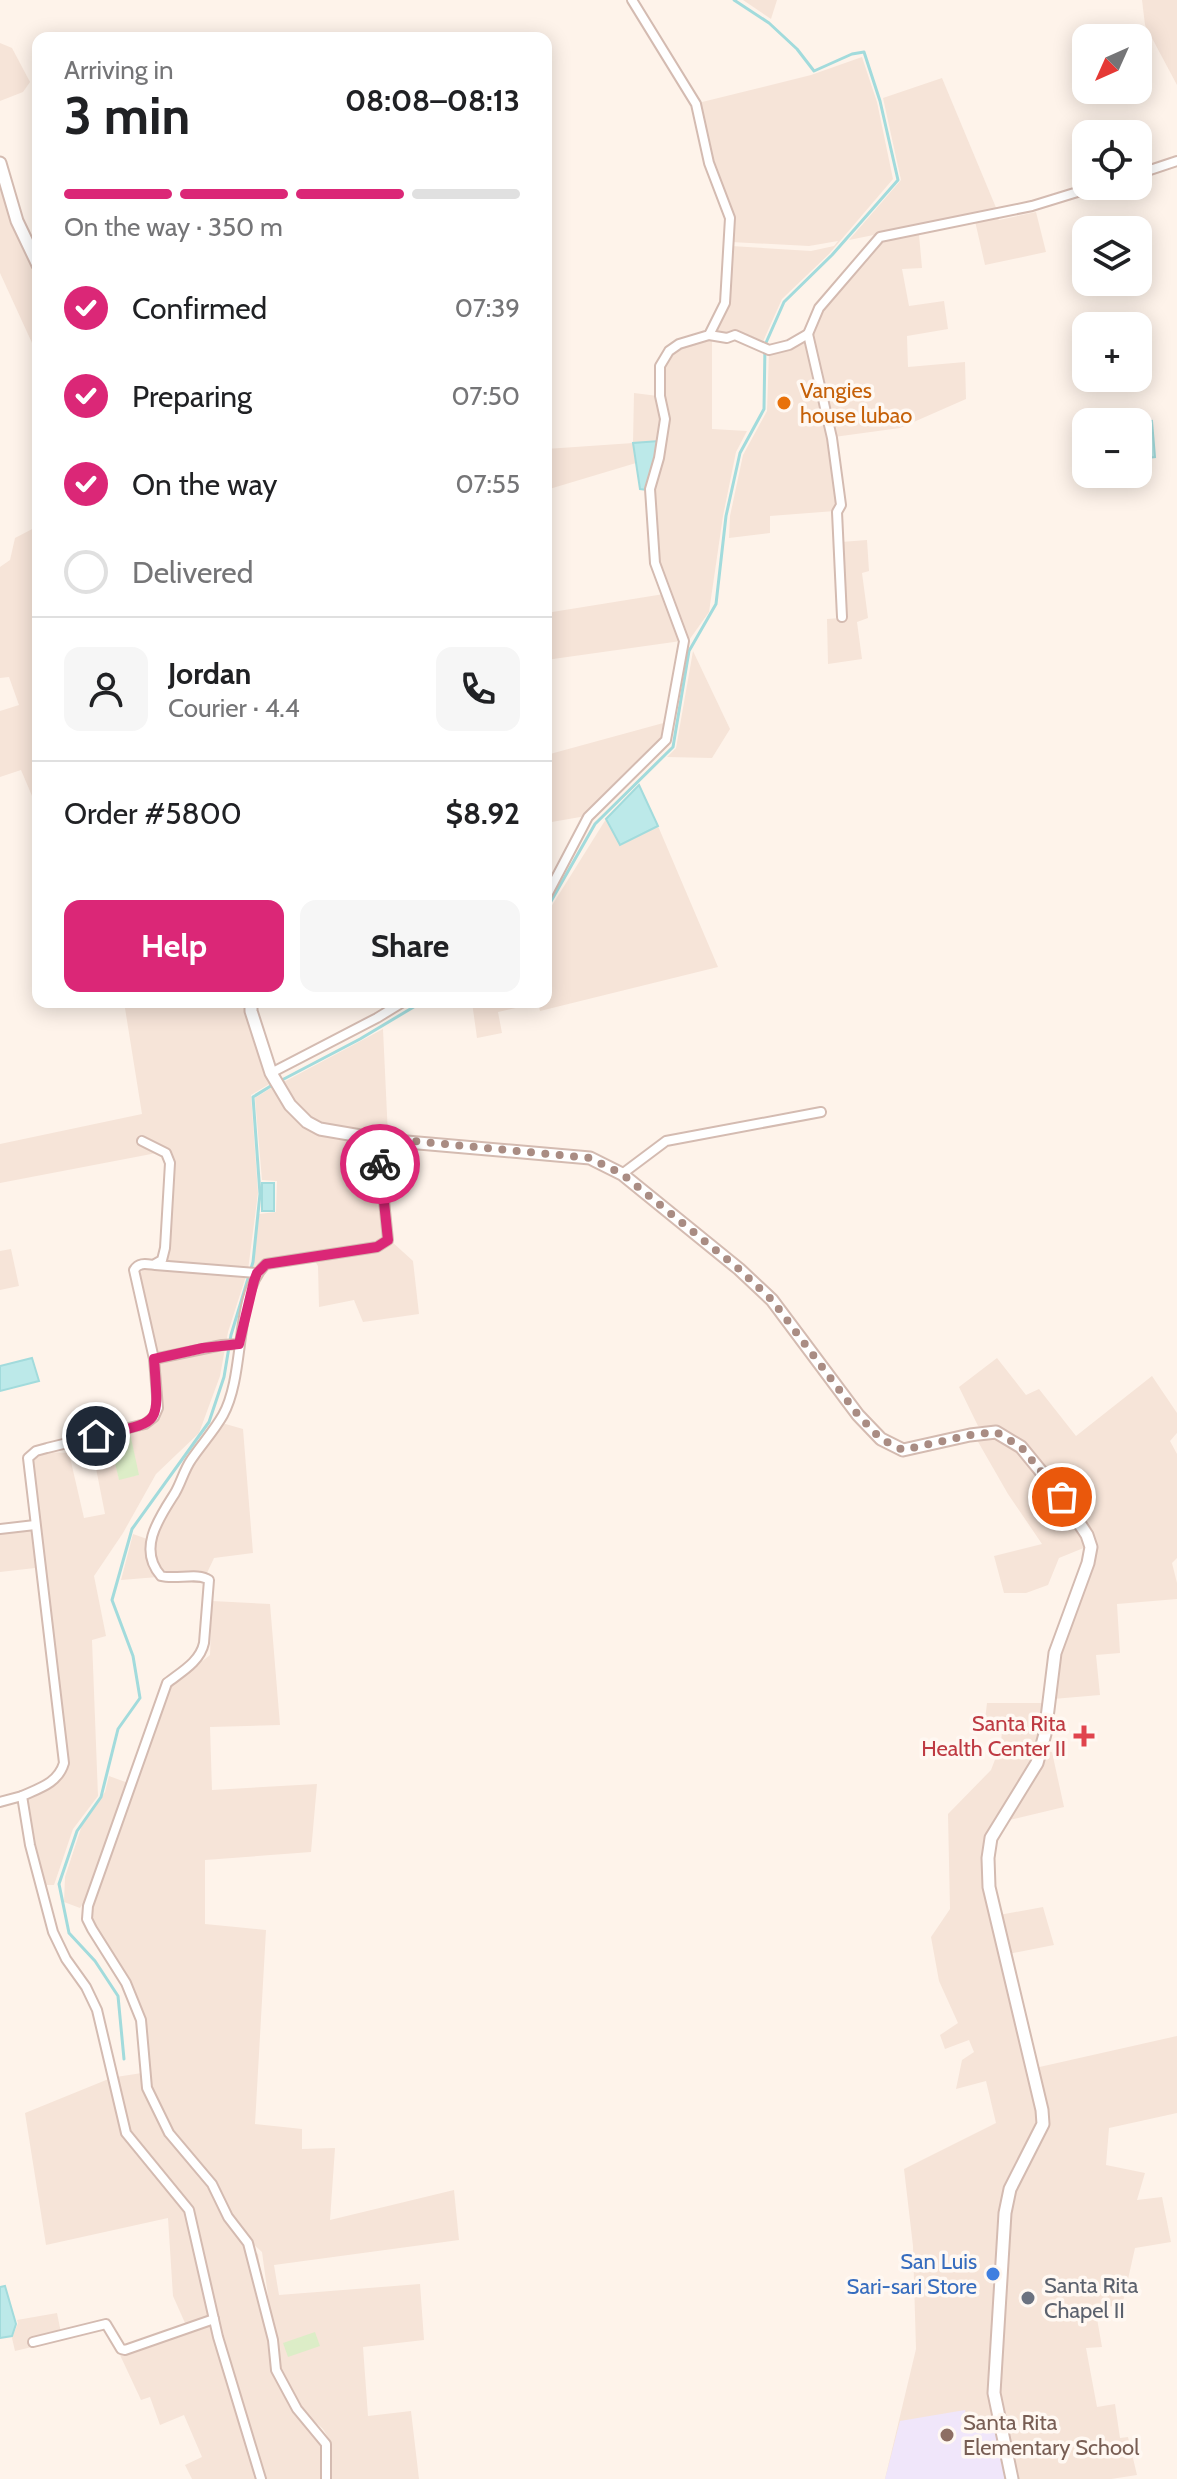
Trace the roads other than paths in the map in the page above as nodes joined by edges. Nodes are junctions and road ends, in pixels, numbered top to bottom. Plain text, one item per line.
1 (632, 0) edge
2 (1177, 161) edge
3 (0, 163) edge
4 (1152, 169) edge
5 (1072, 194) edge
6 (32, 252) edge
7 (808, 334) junction
8 (709, 335) junction
9 (842, 617) dead end
10 (552, 886) edge
11 (251, 1008) edge
12 (393, 1008) edge
13 (271, 1073) junction
14 (821, 1112) dead end
15 (384, 1140) junction
16 (142, 1141) dead end
17 (622, 1174) junction
18 (155, 1265) junction
19 (257, 1273) junction
20 (231, 1345) junction
21 (154, 1359) junction
22 (35, 1525) junction
23 (0, 1529) edge
24 (22, 1796) junction
25 (0, 1802) edge
26 (214, 2319) junction
27 (33, 2342) dead end
28 (261, 2479) edge
29 (326, 2479) edge
30 (1012, 2479) edge

1 - 8 street
2 - 4 street
3 - 6 street
5 - 7 street
7 - 8 street
7 - 9 street
8 - 10 street
11 - 13 street
12 - 13 street
13 - 15 street
14 - 17 street
15 - 17 street
15 - 19 street
16 - 18 street
17 - 30 street
18 - 19 street
18 - 21 street
19 - 20 street
20 - 21 street
20 - 29 street
21 - 22 street
22 - 23 street
22 - 24 street
24 - 25 street
24 - 26 street
26 - 27 street
26 - 28 street

